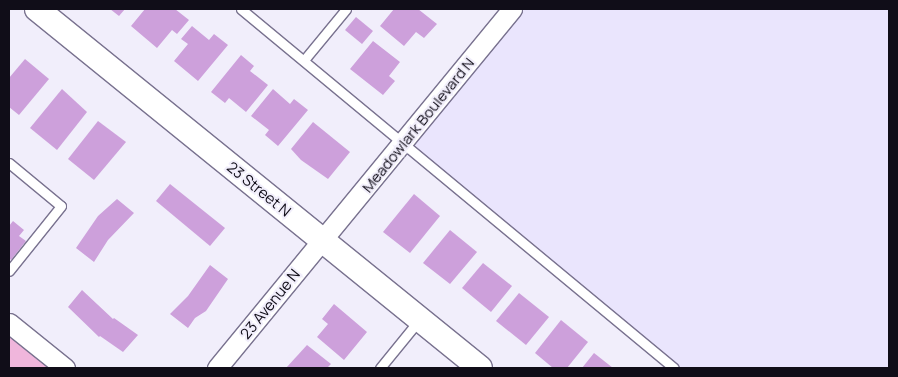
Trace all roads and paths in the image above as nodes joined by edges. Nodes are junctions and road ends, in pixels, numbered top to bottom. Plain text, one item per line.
1 (37, 9) edge
2 (241, 9) edge
3 (346, 9) edge
4 (512, 9) edge
5 (304, 60) junction
6 (403, 144) junction
7 (9, 163) edge
8 (323, 240) junction
9 (9, 271) edge
10 (420, 319) junction
11 (9, 322) edge
12 (65, 368) edge
13 (217, 368) edge
14 (380, 368) edge
15 (480, 368) edge
16 (674, 368) edge

1 - 8 street, 23 Street N
2 - 5 lane
3 - 5 lane
4 - 6 street, Meadowlark Boulevard N
5 - 6 lane
6 - 8 street, Meadowlark Boulevard N
6 - 16 lane
7 - 9 lane
8 - 10 street, 23 Street N
8 - 13 street, 23 Avenue N
10 - 14 lane
10 - 15 street, 23 Street N
11 - 12 street

